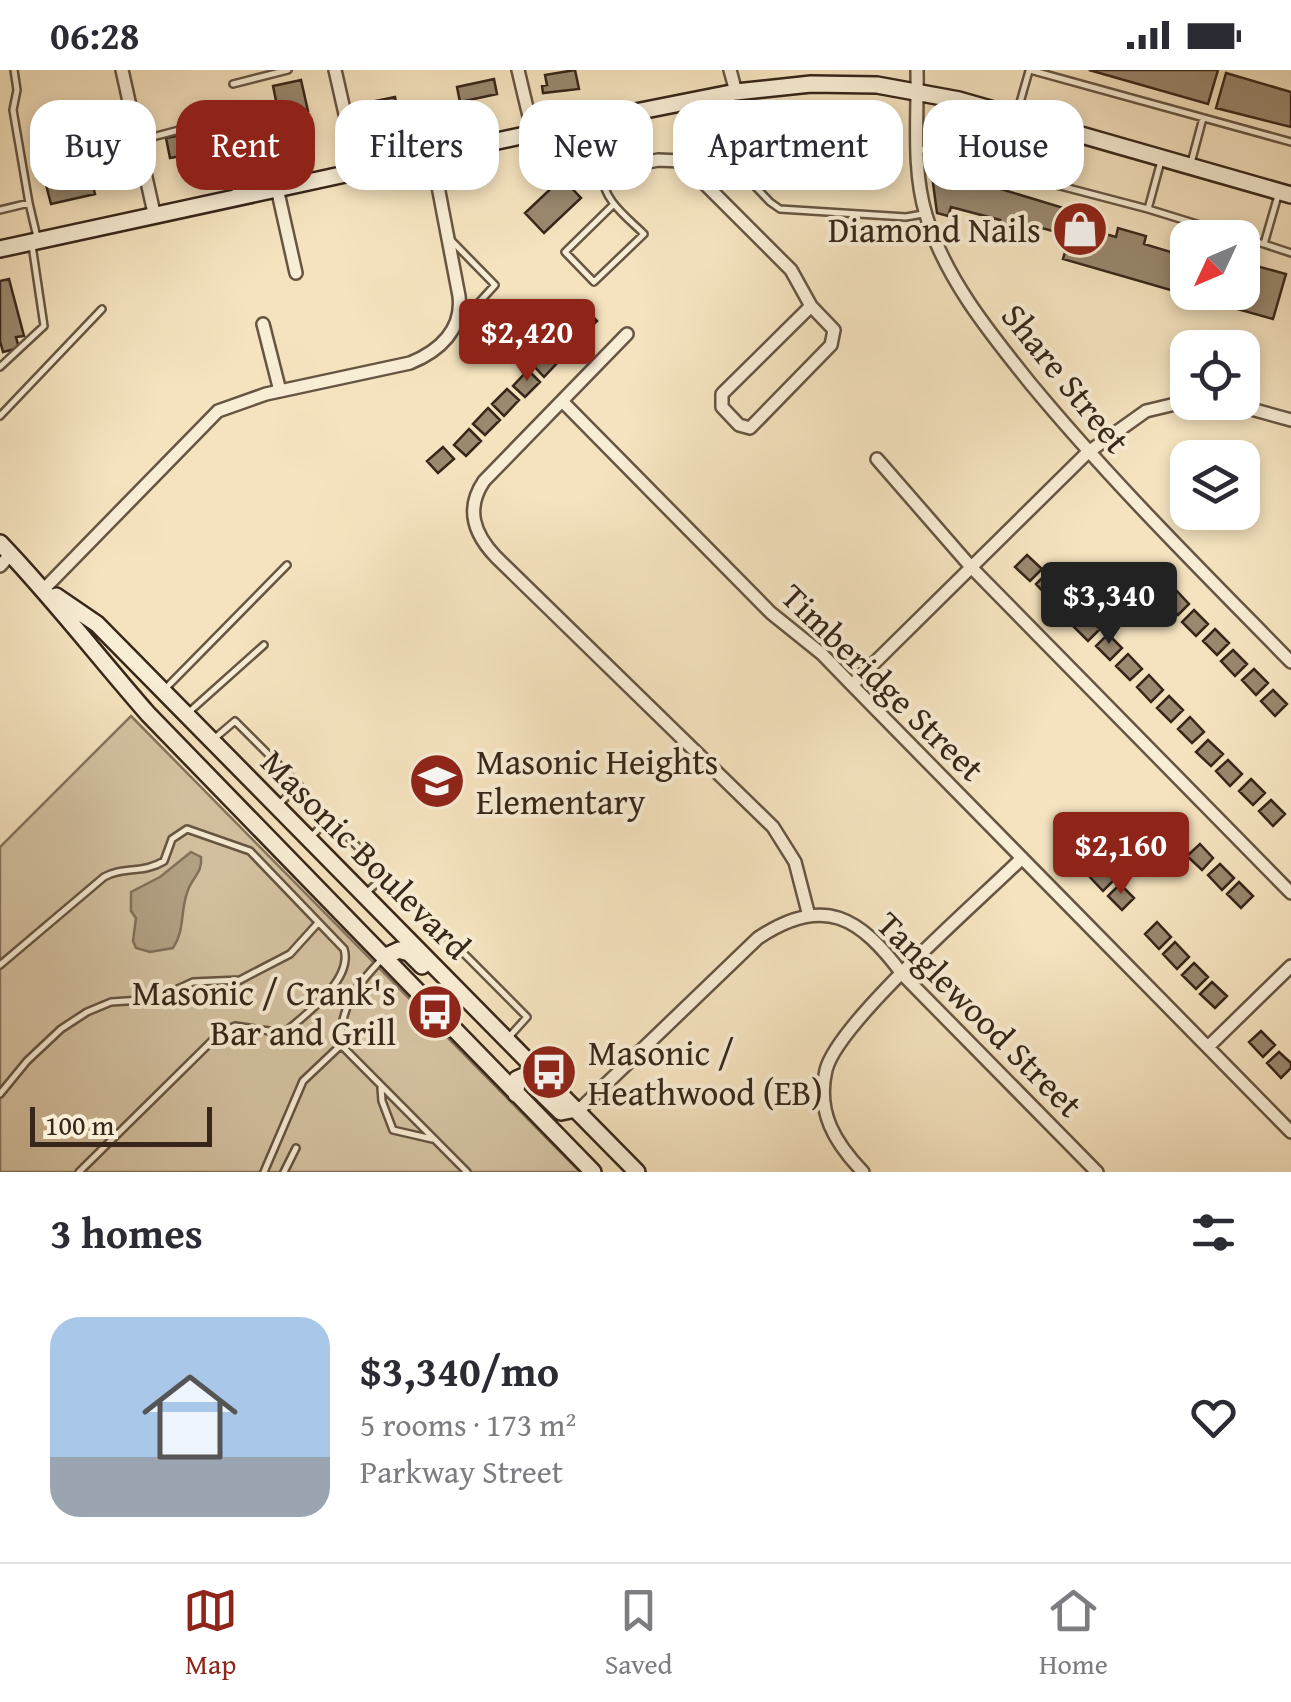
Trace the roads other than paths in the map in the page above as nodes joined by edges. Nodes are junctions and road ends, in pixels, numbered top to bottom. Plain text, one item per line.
1 (14, 70) edge
2 (122, 70) edge
3 (288, 70) edge
4 (334, 70) edge
5 (518, 70) edge
6 (730, 70) edge
7 (917, 70) edge
8 (1030, 70) edge
9 (812, 77) edge
10 (233, 84) dead end
11 (918, 91) junction
12 (736, 92) junction
13 (129, 100) edge
14 (341, 100) edge
15 (525, 100) edge
16 (694, 100) edge
17 (953, 100) edge
18 (1021, 100) edge
19 (1203, 118) junction
20 (156, 135) edge
21 (1084, 135) edge
22 (1291, 142) edge
23 (918, 148) junction
24 (923, 149) edge
25 (1162, 158) junction
26 (653, 161) edge
27 (1190, 166) junction
28 (149, 190) edge
29 (267, 190) edge
30 (276, 190) edge
31 (439, 190) edge
32 (606, 190) edge
33 (759, 190) edge
34 (1076, 190) edge
35 (1285, 193) edge
36 (236, 197) junction
37 (30, 202) junction
38 (614, 204) junction
39 (1148, 209) junction
40 (0, 210) edge
41 (926, 213) junction
42 (154, 214) junction
43 (1184, 220) edge
44 (448, 237) junction
45 (35, 241) junction
46 (1260, 243) edge
47 (1264, 244) junction
48 (0, 248) edge
49 (1291, 253) edge
50 (296, 273) dead end
51 (811, 306) junction
52 (102, 309) dead end
53 (459, 317) junction
54 (263, 324) dead end
55 (627, 334) dead end
56 (0, 367) edge
57 (280, 391) junction
58 (562, 401) junction
59 (1170, 405) edge
60 (1260, 411) edge
61 (0, 416) edge
62 (1291, 420) edge
63 (1088, 452) junction
64 (877, 459) dead end
65 (4, 554) edge
66 (287, 565) dead end
67 (971, 567) junction
68 (44, 588) junction
69 (264, 645) dead end
70 (1291, 662) edge
71 (852, 685) junction
72 (164, 690) junction
73 (148, 714) junction
74 (186, 714) junction
75 (212, 740) junction
76 (209, 778) junction
77 (235, 806) junction
78 (277, 806) junction
79 (309, 839) junction
80 (1022, 858) junction
81 (386, 875) junction
82 (1291, 894) edge
83 (365, 895) junction
84 (809, 916) junction
85 (318, 923) junction
86 (384, 957) junction
87 (0, 965) edge
88 (1291, 966) edge
89 (903, 975) junction
90 (490, 1022) junction
91 (506, 1039) junction
92 (341, 1045) junction
93 (1208, 1047) junction
94 (381, 1085) junction
95 (0, 1094) edge
96 (516, 1094) junction
97 (577, 1110) junction
98 (1291, 1132) edge
99 (435, 1140) junction
100 (296, 1148) dead end
101 (79, 1172) edge
102 (264, 1172) edge
103 (284, 1172) edge
104 (467, 1172) edge
105 (593, 1172) edge
106 (637, 1172) edge
107 (863, 1172) edge
108 (1097, 1172) edge

1 - 37 lane
2 - 13 street
3 - 10 lane
4 - 14 street
5 - 15 street
6 - 12 street
7 - 11 street, Share Street
8 - 18 lane
8 - 19 lane
9 - 11 main road
9 - 12 main road
11 - 17 main road
11 - 23 street, Share Street
12 - 16 main road
19 - 22 lane
19 - 27 lane
20 - 36 lane
21 - 25 main road
23 - 24 lane
23 - 41 street, Share Street
25 - 27 main road
25 - 39 lane
26 - 51 street
27 - 35 main road
28 - 42 street
29 - 36 main road
30 - 50 street
31 - 44 street
32 - 38 lane
33 - 41 lane
34 - 39 lane
35 - 47 lane
36 - 42 main road
37 - 40 lane
37 - 45 lane
38 - 38 lane
39 - 43 lane
41 - 63 street, Share Street
42 - 45 main road
44 - 53 street
44 - 53 lane
45 - 48 main road
45 - 56 lane
46 - 47 lane
47 - 49 lane
51 - 51 street
52 - 61 lane
53 - 57 street
54 - 57 street
55 - 58 street
57 - 68 street
58 - 71 street, Timberidge Street
58 - 84 street
59 - 63 street
60 - 62 street
63 - 67 street
63 - 70 street, Share Street
64 - 67 street
65 - 68 main road, Masonic Boulevard
66 - 72 lane
67 - 71 street
67 - 82 street
68 - 72 main road, Masonic Boulevard
68 - 73 main road, Masonic Boulevard
69 - 74 lane
71 - 80 street, Timberidge Street
72 - 73 main road
72 - 74 main road, Masonic Boulevard
73 - 76 main road, Masonic Boulevard
74 - 75 main road, Masonic Boulevard
75 - 76 main road
75 - 78 main road, Masonic Boulevard
75 - 78 lane
76 - 77 main road, Masonic Boulevard
77 - 78 main road
77 - 86 main road, Masonic Boulevard
78 - 79 main road, Masonic Boulevard
79 - 81 lane
79 - 83 main road, Masonic Boulevard
80 - 89 street
80 - 93 street, Timberidge Street
81 - 83 lane
81 - 91 lane
83 - 90 main road, Masonic Boulevard
84 - 89 street, Tanglewood Street
84 - 97 street
85 - 87 lane
85 - 95 lane
85 - 101 lane
86 - 90 main road
86 - 92 lane
86 - 96 main road, Masonic Boulevard
88 - 93 street
89 - 107 street
89 - 108 street, Tanglewood Street
90 - 91 main road, Masonic Boulevard
91 - 97 main road, Masonic Boulevard
92 - 94 lane
92 - 102 lane
93 - 98 street, Timberidge Street
94 - 99 lane
94 - 99 lane
96 - 97 main road
96 - 105 main road, Masonic Boulevard
97 - 106 main road, Masonic Boulevard
99 - 104 lane
100 - 103 lane

